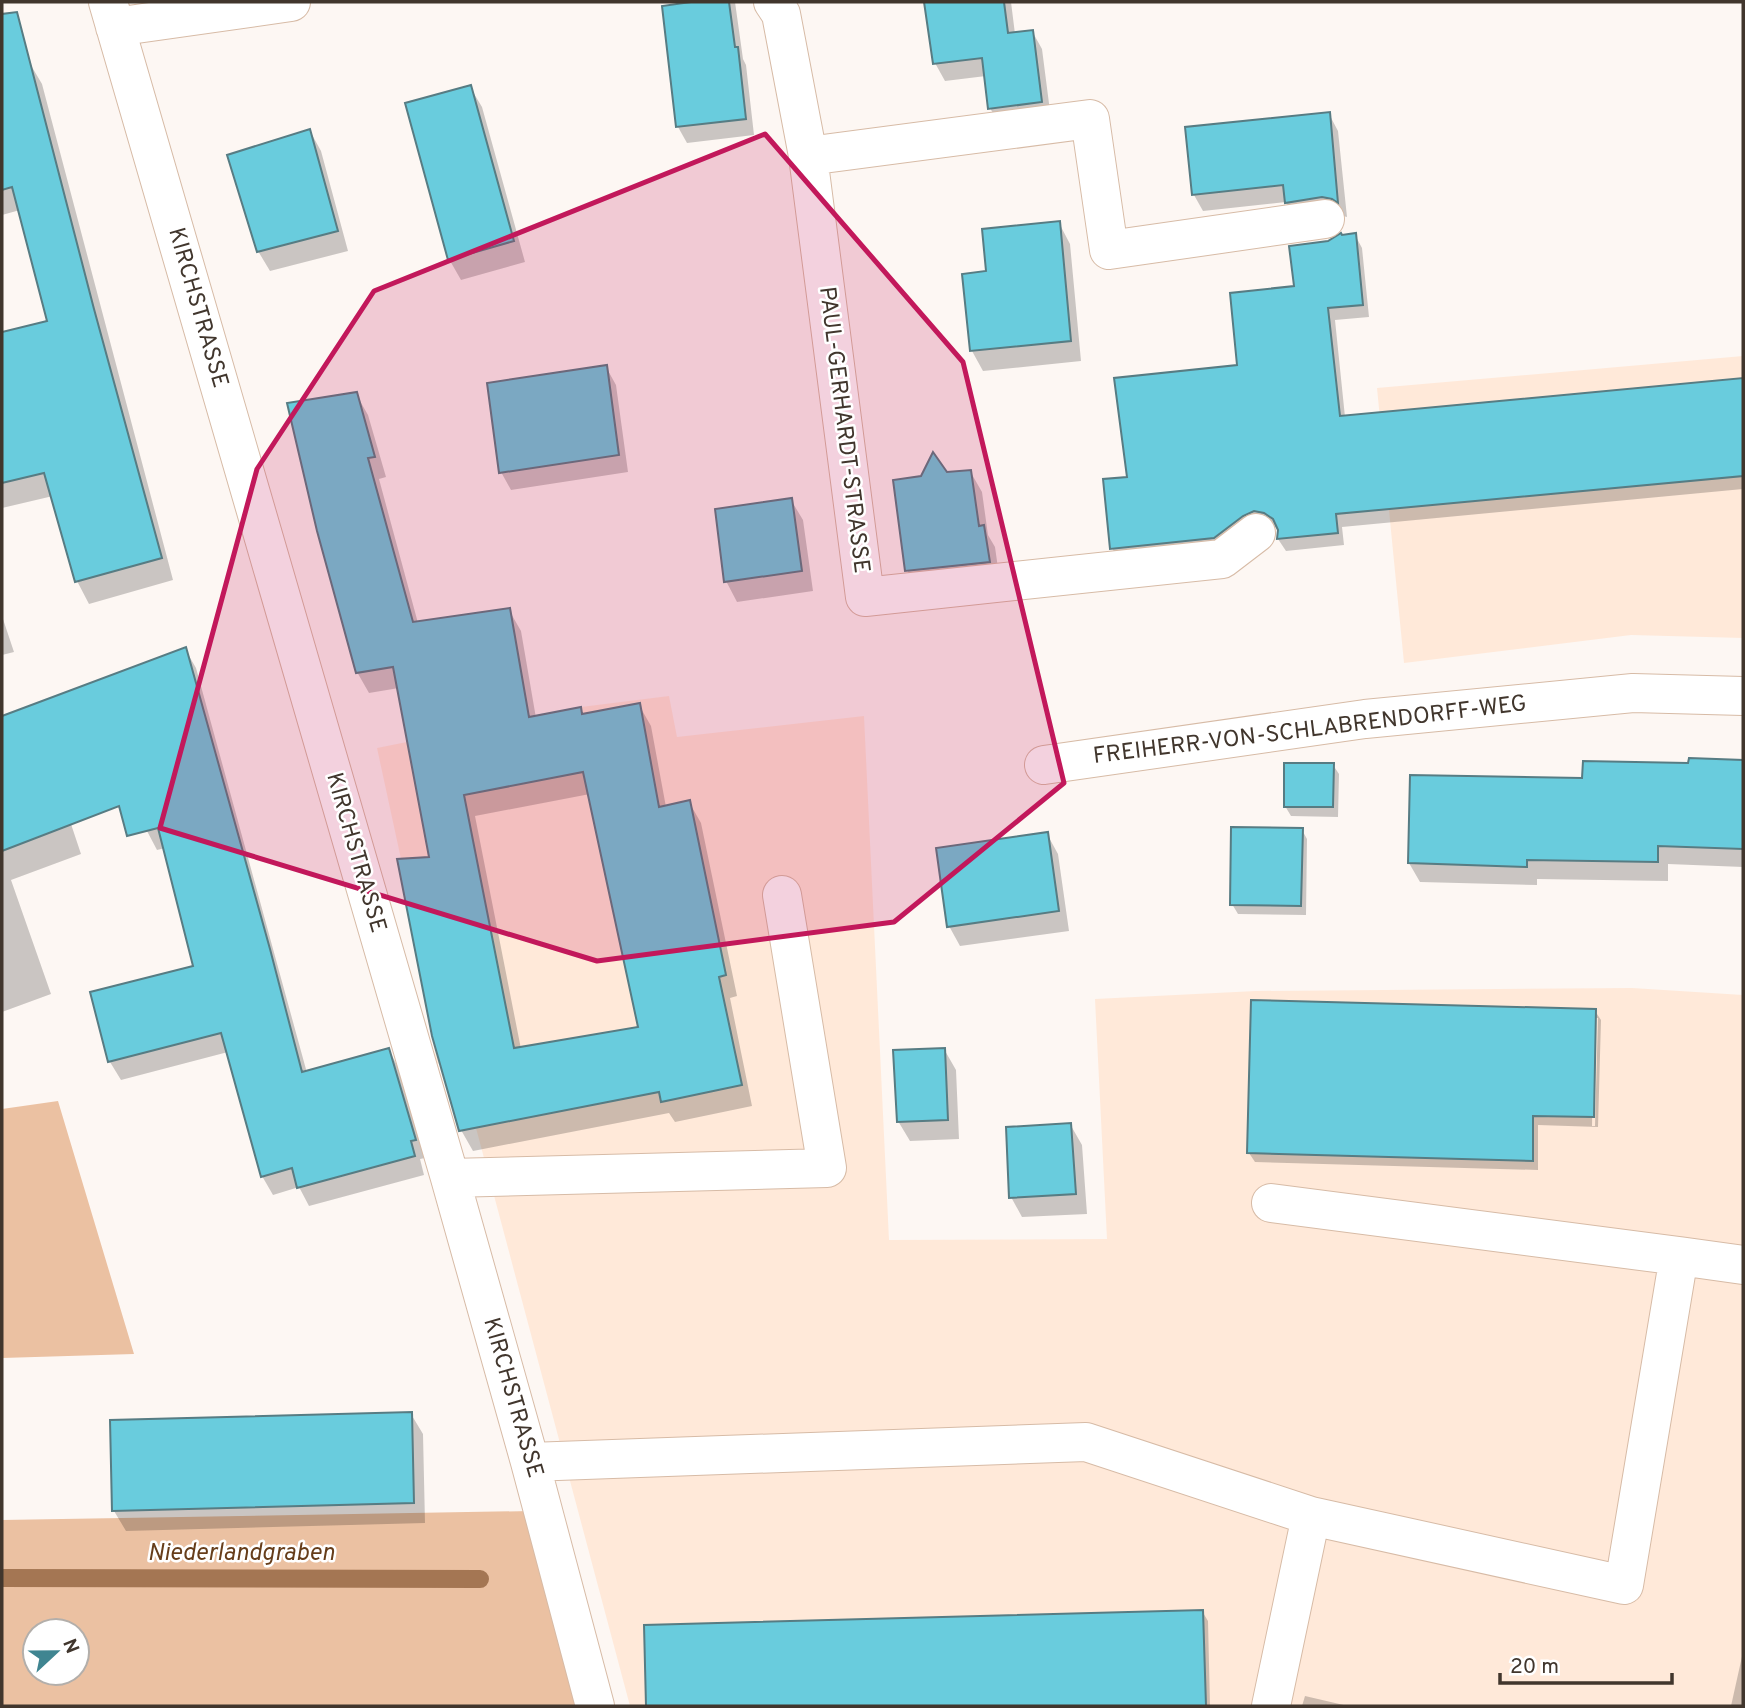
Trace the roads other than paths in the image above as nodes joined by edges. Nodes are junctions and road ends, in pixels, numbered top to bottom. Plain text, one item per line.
1 (291, 2) edge
2 (773, 2) edge
3 (112, 14) edge
4 (808, 156) junction
5 (1325, 219) dead end
6 (1256, 533) dead end
7 (1743, 696) edge
8 (1044, 765) dead end
9 (782, 895) dead end
10 (450, 1178) junction
11 (1271, 1203) dead end
12 (1679, 1256) junction
13 (1743, 1265) edge
14 (530, 1462) junction
15 (1311, 1516) junction
16 (595, 1706) edge
17 (1272, 1706) edge

1 - 3 street
2 - 4 street, PAUL-GERHARDT-STRASSE
3 - 10 street, KIRCHSTRASSE
4 - 5 street
4 - 6 street, PAUL-GERHARDT-STRASSE
7 - 8 street, FREIHERR-VON-SCHLABRENDORFF-WEG
9 - 10 street
10 - 14 street, KIRCHSTRASSE
11 - 12 street
12 - 13 street
12 - 15 street
14 - 15 street
14 - 16 street, KIRCHSTRASSE
15 - 17 street

